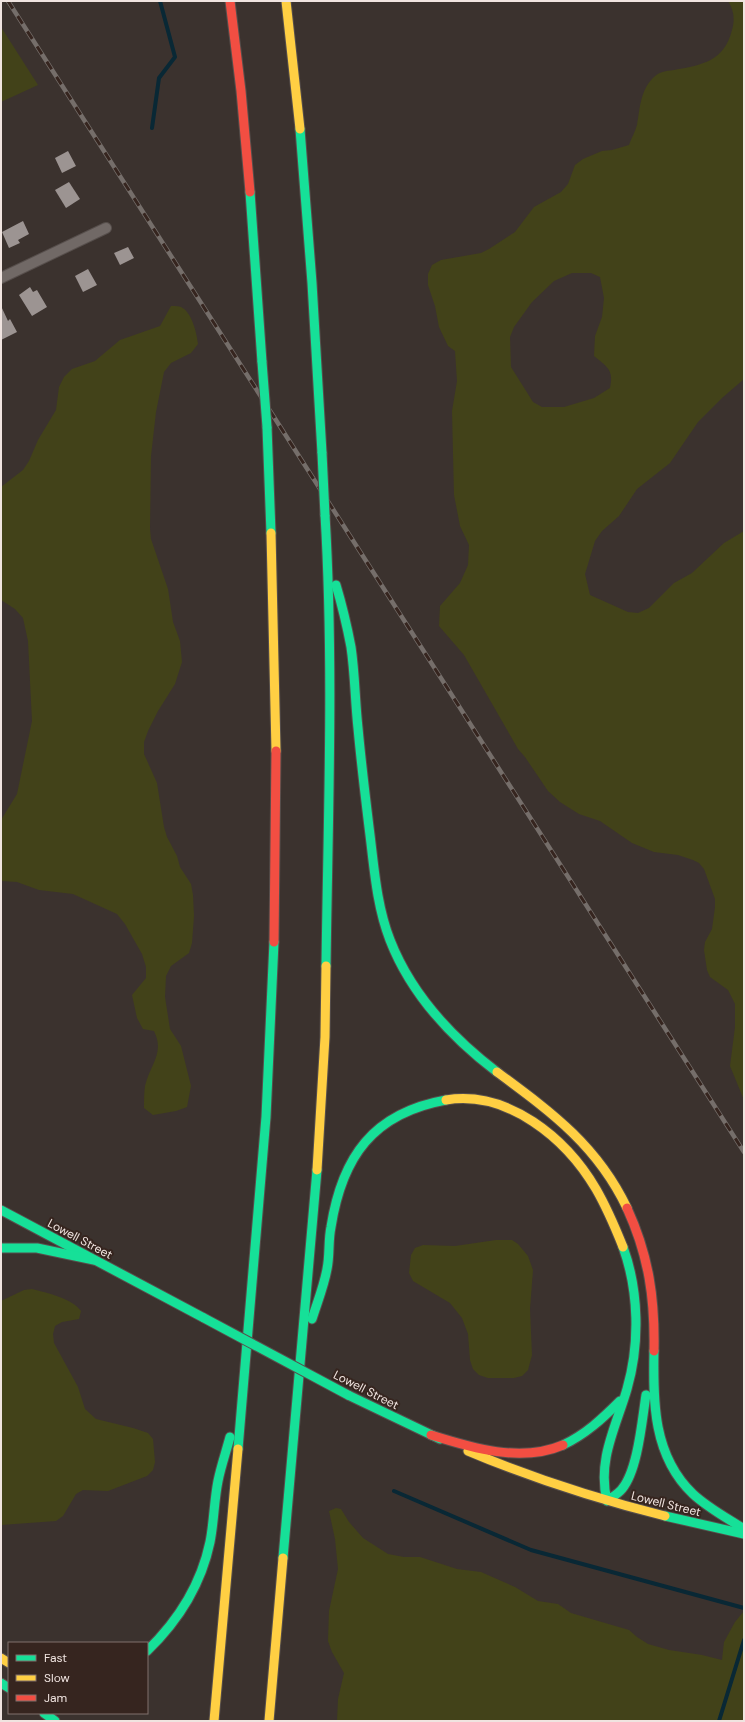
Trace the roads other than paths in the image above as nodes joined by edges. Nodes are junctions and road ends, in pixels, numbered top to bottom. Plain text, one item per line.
1 (230, 1) edge
2 (286, 1) edge
3 (106, 228) dead end
4 (1, 278) edge
5 (327, 547) junction
6 (1, 1210) edge
7 (1, 1248) edge
8 (94, 1260) junction
9 (300, 1355) junction
10 (654, 1358) junction
11 (244, 1383) junction
12 (627, 1387) junction
13 (431, 1435) junction
14 (608, 1501) junction
15 (744, 1529) edge
16 (744, 1534) edge
17 (148, 1651) edge
18 (45, 1714) edge
19 (55, 1721) edge
20 (214, 1721) edge
21 (268, 1721) edge

1 - 11 main road, bridge
2 - 5 main road, bridge
3 - 4 street
5 - 9 main road
5 - 10 main road
6 - 8 main road, Lowell Street
7 - 8 main road
8 - 13 main road, Lowell Street, bridge
9 - 12 main road
9 - 21 main road
10 - 14 main road
10 - 15 main road
11 - 17 main road
11 - 20 main road
12 - 13 main road
12 - 14 main road
13 - 14 main road, Lowell Street
14 - 16 main road, Lowell Street
18 - 19 main road

